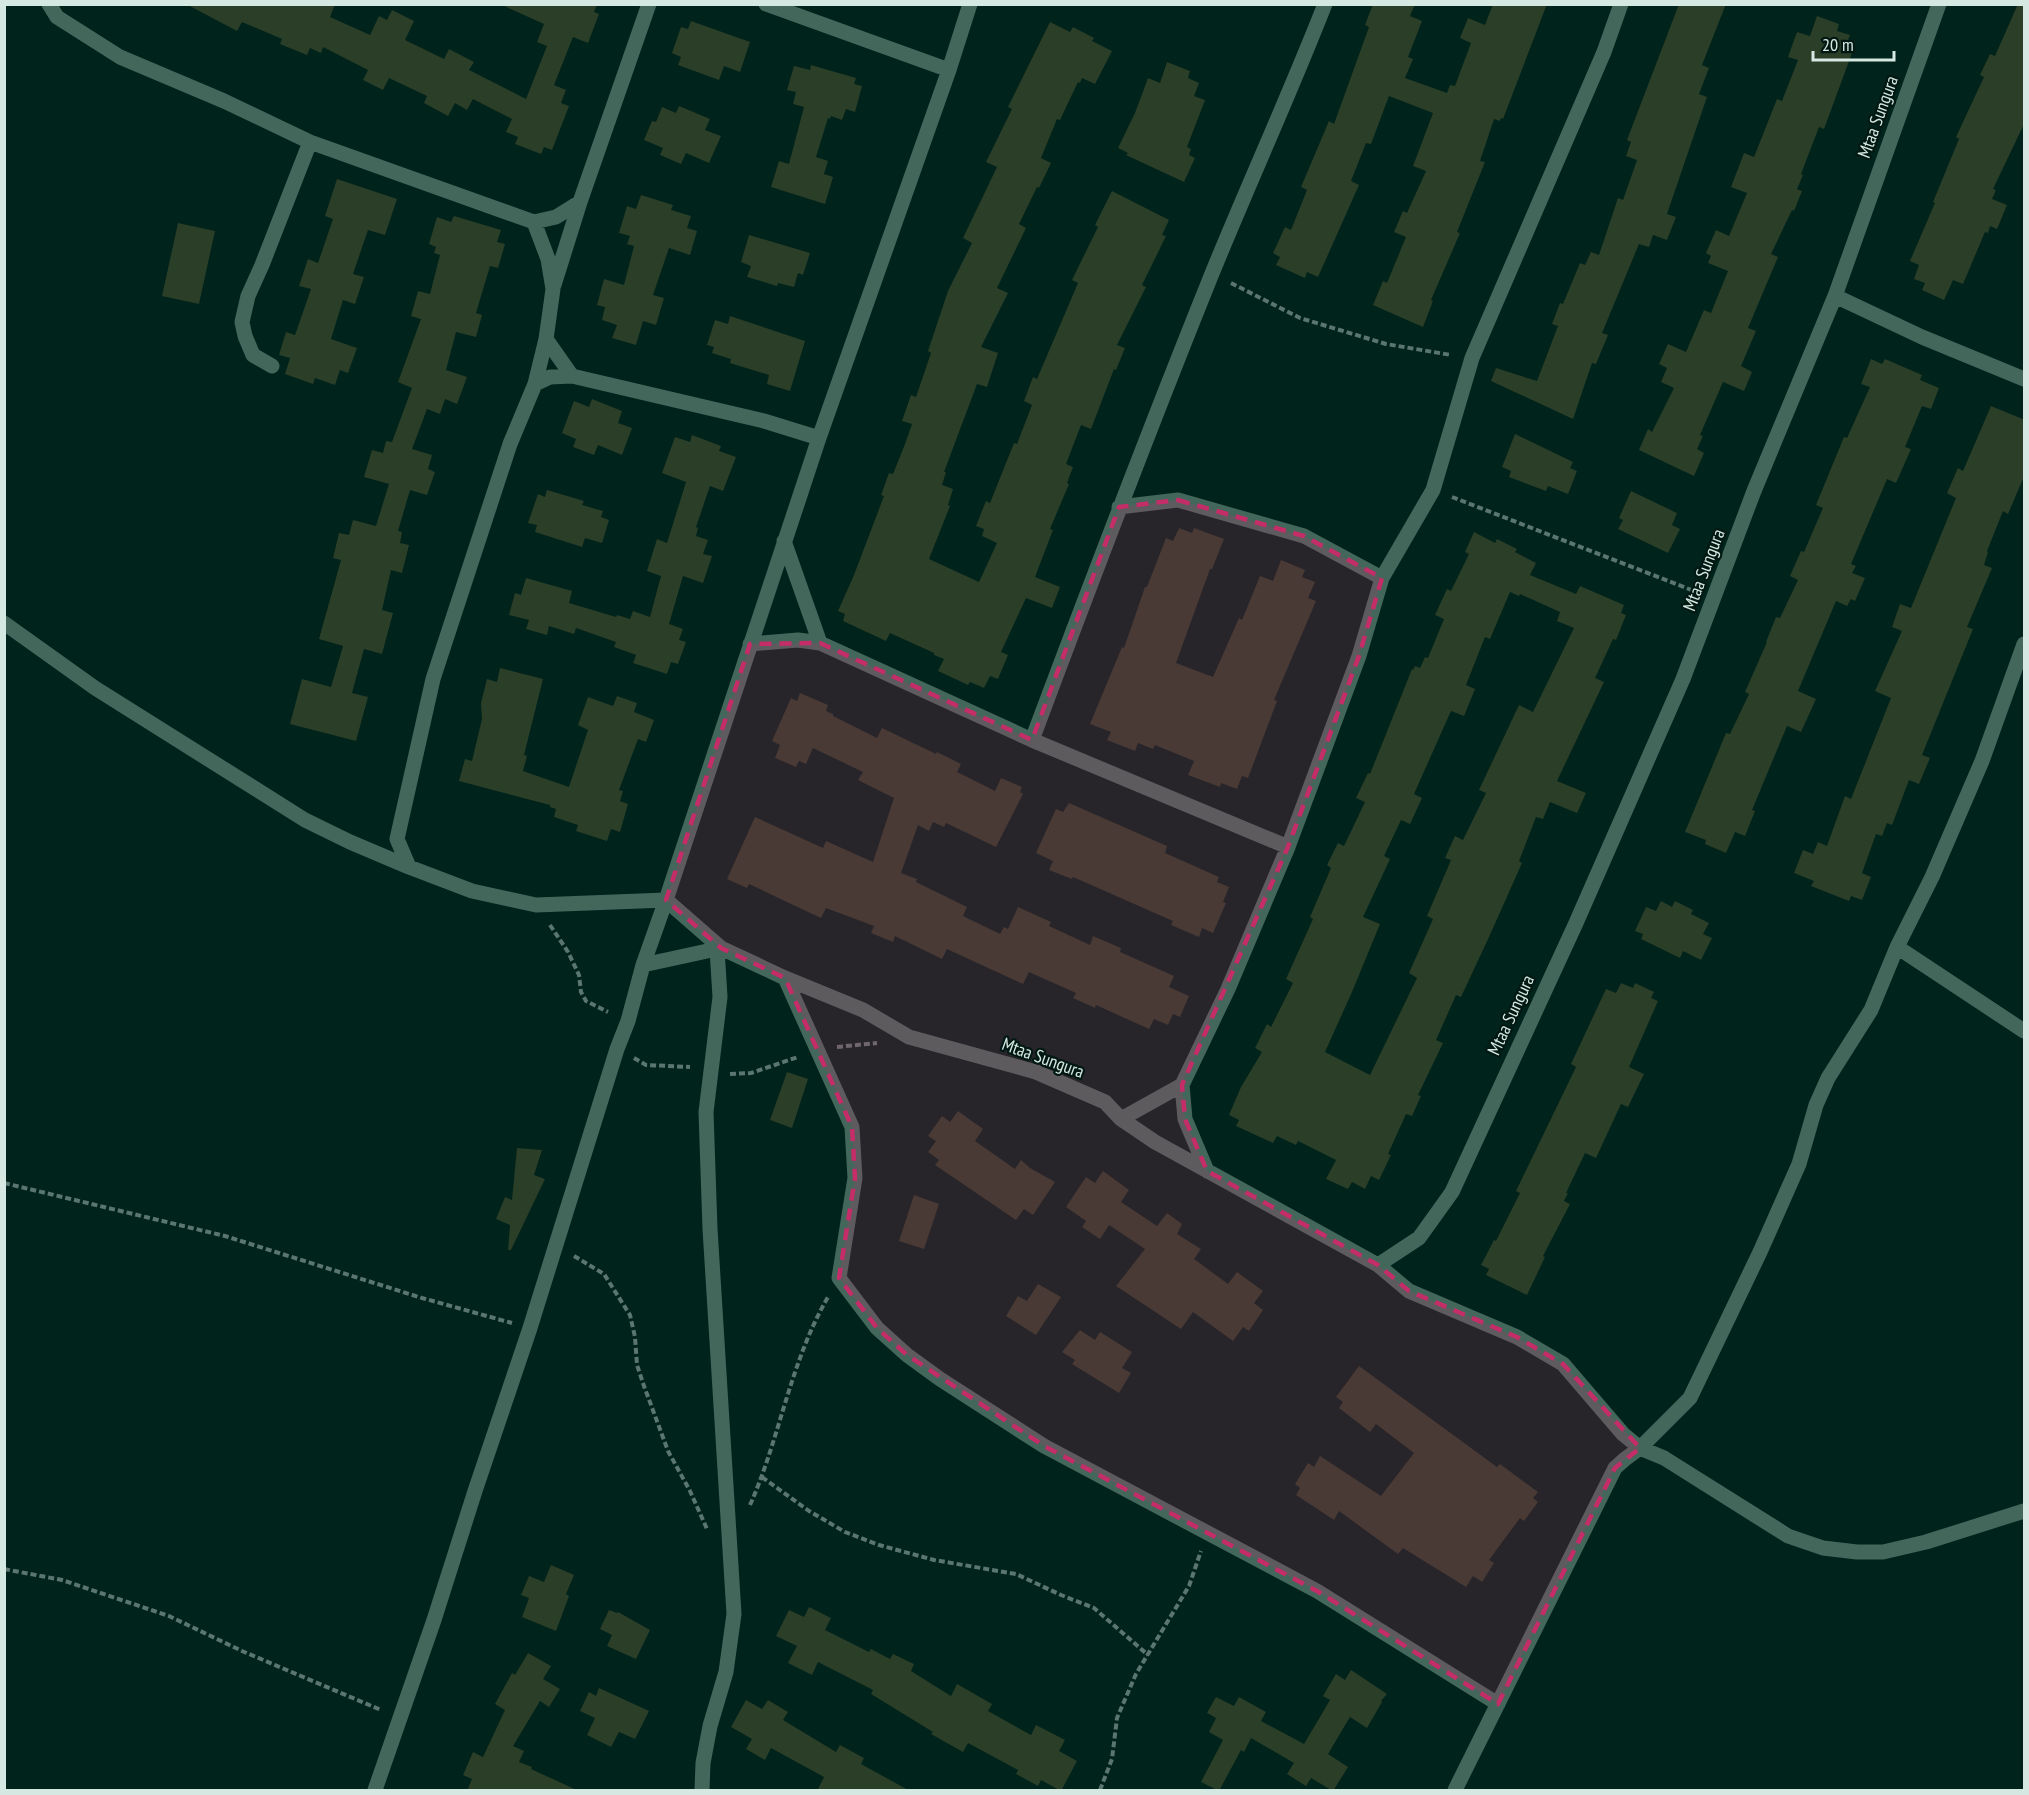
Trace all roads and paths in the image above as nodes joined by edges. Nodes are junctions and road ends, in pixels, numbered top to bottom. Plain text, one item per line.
1 (49, 4) edge
2 (650, 4) edge
3 (766, 4) edge
4 (970, 4) edge
5 (1325, 4) edge
6 (1622, 4) edge
7 (1939, 4) edge
8 (949, 70) junction
9 (310, 142) junction
10 (580, 202) junction
11 (534, 222) junction
12 (1212, 273) junction
13 (553, 289) junction
14 (1834, 296) junction
15 (546, 339) junction
16 (1472, 358) junction
17 (272, 366) dead end
18 (572, 376) junction
19 (2025, 379) edge
20 (536, 384) junction
21 (819, 438) junction
22 (1433, 489) junction
23 (1119, 507) junction
24 (784, 542) junction
25 (1382, 578) junction
26 (1714, 599) junction
27 (4, 623) edge
28 (820, 643) junction
29 (750, 644) junction
30 (2025, 644) edge
31 (1032, 741) junction
32 (1288, 847) junction
33 (408, 867) junction
34 (666, 900) junction
35 (536, 905) junction
36 (1897, 946) junction
37 (719, 949) junction
38 (643, 965) junction
39 (785, 978) junction
40 (628, 1021) junction
41 (2025, 1031) edge
42 (909, 1037) junction
43 (617, 1049) junction
44 (819, 1052) junction
45 (711, 1068) junction
46 (1182, 1085) junction
47 (1121, 1119) junction
48 (1207, 1171) junction
49 (4, 1184) edge
50 (556, 1245) junction
51 (1378, 1265) junction
52 (839, 1278) junction
53 (530, 1328) junction
54 (1640, 1448) junction
55 (762, 1477) junction
56 (750, 1506) dead end
57 (2025, 1511) edge
58 (1208, 1534) junction
59 (731, 1561) junction
60 (4, 1569) edge
61 (1148, 1655) junction
62 (1498, 1704) junction
63 (401, 1719) junction
64 (375, 1791) edge
65 (702, 1791) edge
66 (1100, 1791) edge
67 (1455, 1791) edge

1 - 9 street
2 - 10 street
3 - 8 street
4 - 8 street
5 - 12 street
6 - 16 street
7 - 14 street, Mtaa Sungura
8 - 21 street
9 - 11 street
9 - 17 street
10 - 11 street
10 - 13 street
11 - 13 street
12 - 16 path
12 - 23 street
13 - 15 street
14 - 19 street
14 - 26 street, Mtaa Sungura
15 - 18 street
15 - 20 street
16 - 22 street
18 - 20 street
18 - 21 street
20 - 33 street
21 - 24 street
22 - 25 street
22 - 26 path
23 - 25 street
23 - 31 street
24 - 28 street
24 - 29 street
25 - 32 street
26 - 51 street, Mtaa Sungura
27 - 33 street
28 - 29 street
28 - 31 street
29 - 34 street
30 - 36 street
31 - 32 street
32 - 46 street
33 - 35 street
34 - 35 street
34 - 37 street, Mtaa Sungura
34 - 38 street
35 - 40 path
36 - 41 street
36 - 54 street
37 - 38 street
37 - 39 street, Mtaa Sungura
37 - 45 street
38 - 40 street
39 - 42 street, Mtaa Sungura
39 - 44 street
40 - 43 street
42 - 44 path
42 - 47 street, Mtaa Sungura
43 - 45 path
43 - 50 street
44 - 45 path
44 - 52 street
45 - 59 street
46 - 47 street
46 - 48 street
47 - 48 street, Mtaa Sungura
48 - 51 street, Mtaa Sungura
49 - 53 path
50 - 53 street
50 - 59 path
51 - 54 street
52 - 55 path
52 - 58 street
53 - 63 street
54 - 57 street
54 - 62 street
55 - 56 path
55 - 61 path
58 - 61 path
58 - 62 street
59 - 65 street
60 - 63 path
61 - 66 path
62 - 67 street
63 - 64 street

